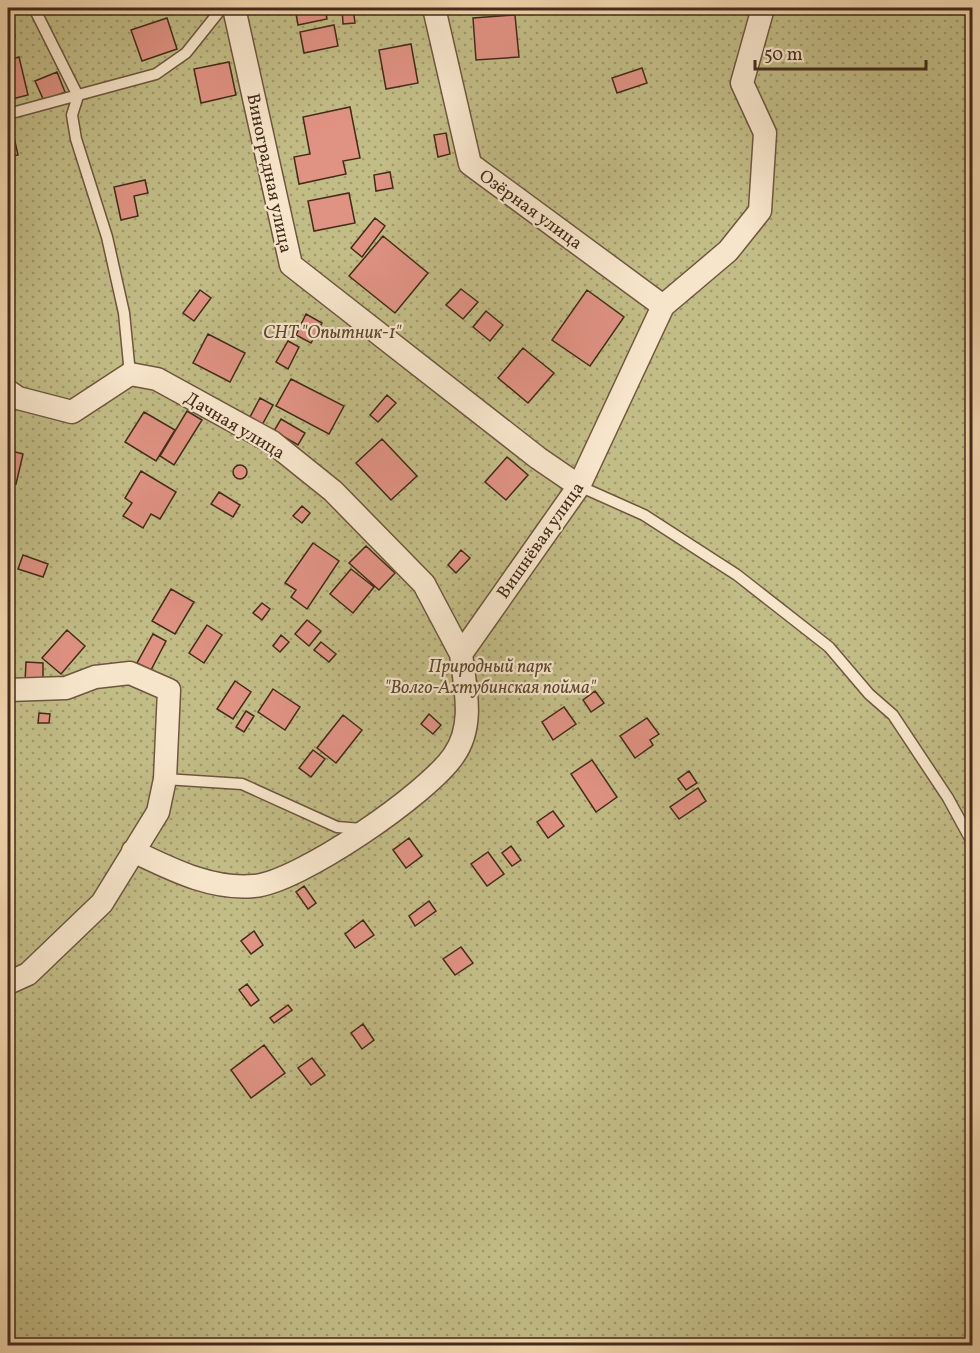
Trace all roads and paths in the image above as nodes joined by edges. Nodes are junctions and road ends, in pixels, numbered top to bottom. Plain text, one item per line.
1 (34, 8) edge
2 (222, 8) edge
3 (234, 8) edge
4 (434, 8) edge
5 (763, 8) edge
6 (78, 96) junction
7 (8, 114) edge
8 (663, 306) junction
9 (130, 374) junction
10 (8, 391) edge
11 (579, 486) junction
12 (461, 654) junction
13 (8, 690) edge
14 (165, 779) junction
15 (365, 829) junction
16 (972, 842) edge
17 (134, 851) junction
18 (8, 983) edge

1 - 6 lane
2 - 6 lane
3 - 11 street, Виноградная улица
4 - 8 street, Озёрная улица
5 - 8 street, Вишнёвая улица
6 - 7 lane
6 - 9 lane
8 - 11 street, Вишнёвая улица
9 - 10 street
9 - 12 street, Дачная улица
11 - 12 street, Вишнёвая улица
11 - 16 lane
12 - 15 street
13 - 14 street
14 - 15 lane
14 - 17 street
15 - 17 street
17 - 18 street

